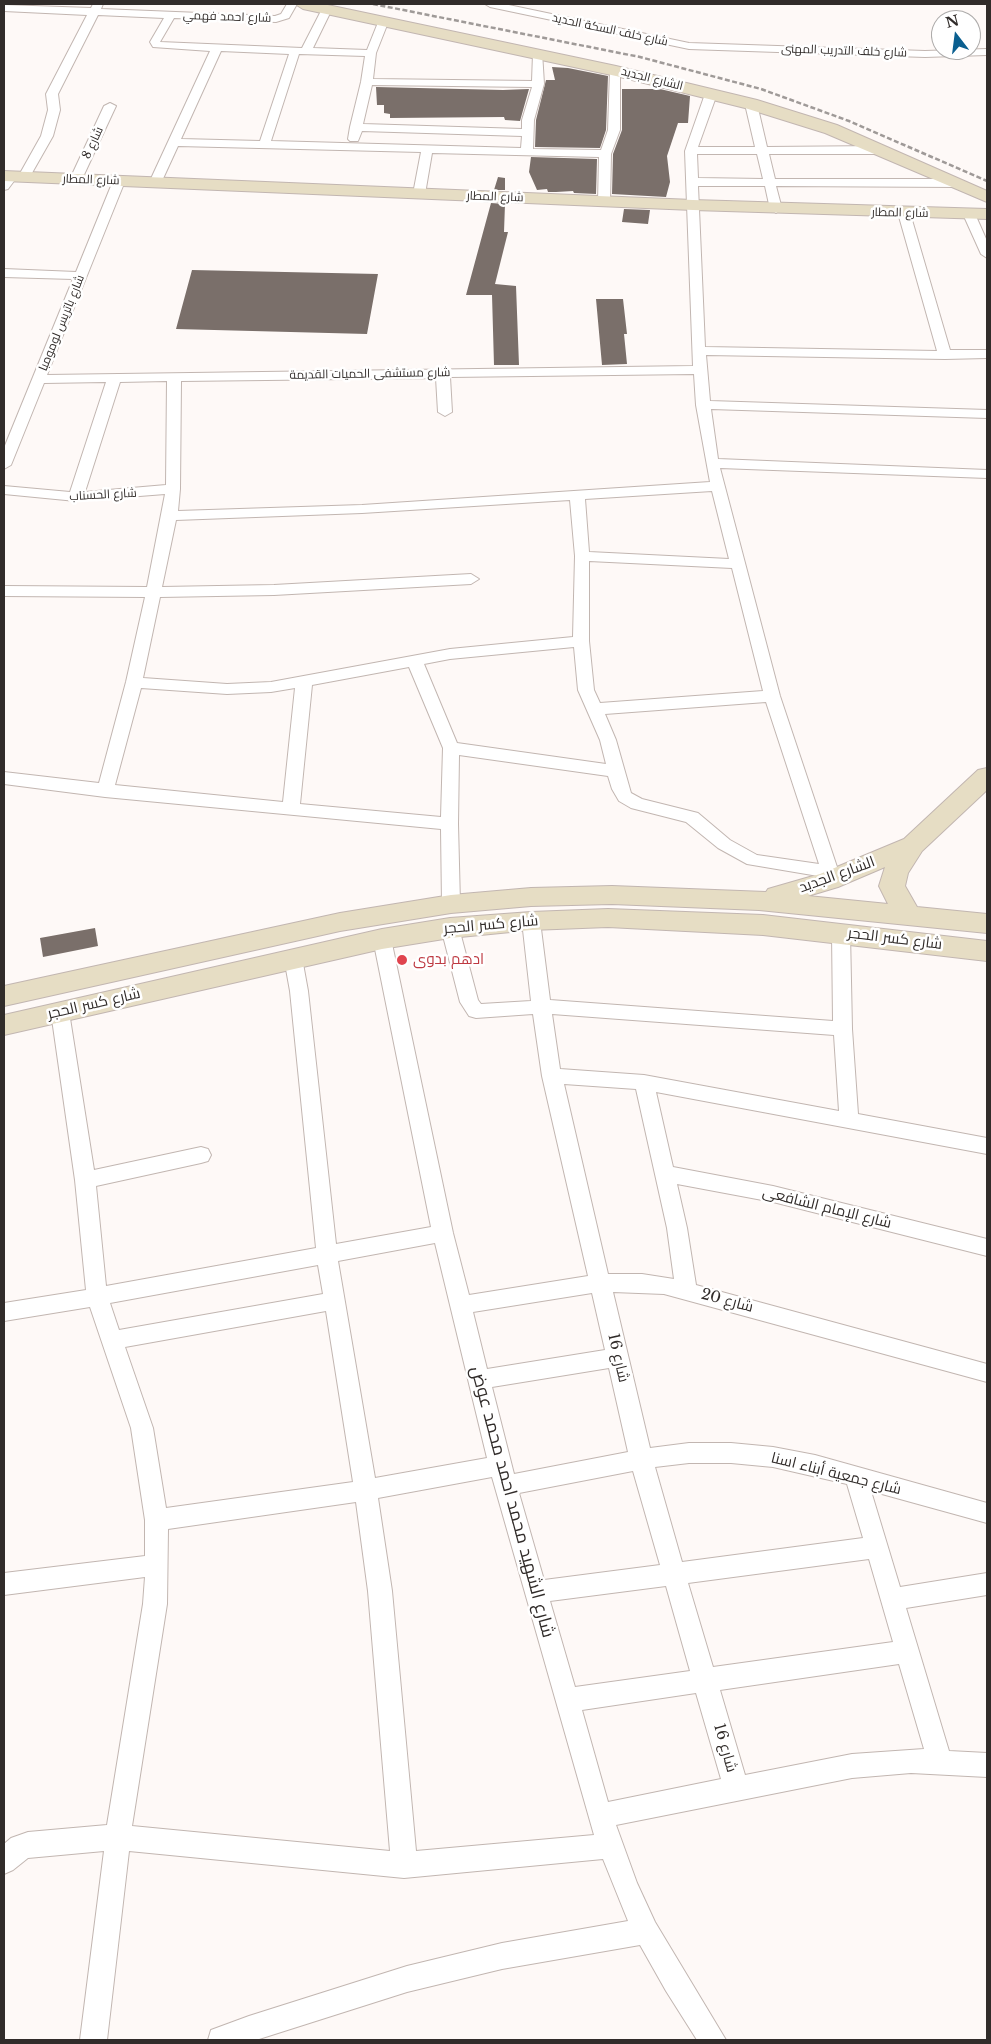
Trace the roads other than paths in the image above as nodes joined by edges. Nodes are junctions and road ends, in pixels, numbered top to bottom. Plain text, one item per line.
1 (292, 4) edge
2 (303, 4) edge
3 (490, 4) edge
4 (4, 8) edge
5 (96, 8) edge
6 (327, 9) junction
7 (171, 15) junction
8 (384, 20) junction
9 (702, 47) joint
10 (217, 48) junction
11 (300, 51) junction
12 (987, 52) edge
13 (371, 53) junction
14 (538, 54) junction
15 (616, 71) junction
16 (367, 82) junction
17 (538, 84) junction
18 (711, 94) junction
19 (752, 104) junction
20 (110, 106) dead end
21 (356, 127) junction
22 (527, 133) junction
23 (176, 142) junction
24 (264, 146) junction
25 (352, 148) junction
26 (427, 150) junction
27 (882, 150) junction
28 (691, 151) junction
29 (764, 151) junction
30 (527, 152) junction
31 (606, 154) junction
32 (11, 179) edge
33 (76, 179) junction
34 (120, 181) junction
35 (692, 182) junction
36 (770, 182) junction
37 (155, 183) junction
38 (957, 183) junction
39 (419, 194) junction
40 (987, 197) edge
41 (604, 202) junction
42 (693, 206) junction
43 (776, 208) junction
44 (904, 213) junction
45 (968, 214) junction
46 (987, 214) edge
47 (987, 254) edge
48 (4, 273) edge
49 (81, 276) junction
50 (699, 351) junction
51 (987, 354) edge
52 (945, 355) junction
53 (700, 370) junction
54 (443, 373) junction
55 (174, 377) junction
56 (114, 378) junction
57 (39, 379) junction
58 (703, 405) junction
59 (445, 412) dead end
60 (987, 414) edge
61 (712, 463) junction
62 (4, 465) edge
63 (987, 474) edge
64 (718, 486) junction
65 (172, 489) junction
66 (4, 490) edge
67 (577, 495) junction
68 (76, 497) junction
69 (170, 516) junction
70 (582, 556) junction
71 (739, 564) junction
72 (471, 578) dead end
73 (4, 591) edge
74 (155, 592) junction
75 (581, 641) junction
76 (415, 660) junction
77 (134, 682) junction
78 (304, 682) junction
79 (772, 696) junction
80 (595, 708) junction
81 (451, 748) junction
82 (615, 771) junction
83 (987, 776) edge
84 (4, 778) edge
85 (105, 790) junction
86 (291, 809) junction
87 (449, 824) junction
88 (913, 845) junction
89 (839, 873) junction
90 (759, 901) junction
91 (909, 915) junction
92 (451, 916) junction
93 (531, 921) junction
94 (987, 923) edge
95 (841, 932) junction
96 (382, 939) junction
97 (987, 951) edge
98 (293, 958) junction
99 (4, 996) edge
100 (541, 1007) junction
101 (60, 1012) junction
102 (4, 1025) edge
103 (843, 1029) junction
104 (552, 1076) junction
105 (644, 1082) junction
106 (849, 1121) junction
107 (987, 1146) edge
108 (201, 1155) dead end
109 (665, 1174) junction
110 (85, 1180) junction
111 (444, 1233) junction
112 (987, 1247) edge
113 (327, 1254) junction
114 (601, 1283) junction
115 (686, 1290) junction
116 (97, 1297) junction
117 (334, 1301) junction
118 (460, 1304) junction
119 (4, 1312) edge
120 (113, 1340) junction
121 (618, 1357) junction
122 (987, 1373) edge
123 (479, 1380) junction
124 (641, 1460) junction
125 (502, 1476) junction
126 (856, 1477) junction
127 (366, 1490) junction
128 (987, 1513) edge
129 (156, 1520) junction
130 (877, 1547) junction
131 (156, 1565) junction
132 (674, 1574) junction
133 (4, 1584) edge
134 (987, 1584) edge
135 (535, 1592) junction
136 (892, 1599) junction
137 (907, 1651) junction
138 (705, 1680) junction
139 (567, 1700) junction
140 (940, 1762) junction
141 (987, 1765) edge
142 (736, 1788) junction
143 (600, 1816) junction
144 (118, 1837) junction
145 (610, 1846) junction
146 (4, 1861) edge
147 (404, 1864) junction
148 (646, 1931) junction
149 (707, 2038) edge
150 (93, 2040) edge
151 (221, 2040) edge

1 - 7 street, شارع احمد فهمي
2 - 6 street, الشارع الجديد
3 - 9 street, شارع خلف السكة الحديد
4 - 5 street, شارع احمد فهمي
5 - 7 street, شارع احمد فهمي
5 - 32 street
6 - 8 street, الشارع الجديد
6 - 11 street
7 - 10 street
8 - 13 street
8 - 14 street, الشارع الجديد
9 - 12 street, شارع خلف التدريب المهنى
10 - 11 street
10 - 23 street
11 - 13 street
11 - 24 street
13 - 16 street
14 - 15 street, الشارع الجديد
14 - 17 street
15 - 18 street, الشارع الجديد
15 - 31 street
16 - 17 street
16 - 21 street
17 - 22 street
18 - 19 street, الشارع الجديد
18 - 28 street
19 - 27 street, الشارع الجديد
19 - 29 street
20 - 33 street, شارع 8
21 - 22 street
21 - 25 street
22 - 30 street
23 - 24 street
23 - 37 street
24 - 25 street
25 - 26 street
26 - 30 street
26 - 39 street
27 - 29 street
27 - 38 street, الشارع الجديد
28 - 29 street
28 - 35 street
29 - 36 street
30 - 31 street
31 - 41 street
32 - 33 street, شارع المطار
33 - 34 street, شارع المطار
34 - 37 street, شارع المطار
34 - 49 street, شارع باتريس لومومبا
35 - 36 street
35 - 42 street
36 - 38 street
36 - 43 street
37 - 39 street, شارع المطار
38 - 40 street, الشارع الجديد
39 - 41 street, شارع المطار
41 - 42 street, شارع المطار
42 - 43 street, شارع المطار
42 - 50 street
43 - 44 street, شارع المطار
44 - 45 street, شارع المطار
44 - 52 street
45 - 46 street, شارع المطار
45 - 47 street
48 - 49 street
49 - 57 street, شارع باتريس لومومبا
50 - 52 street
50 - 53 street
51 - 52 street
53 - 54 street, شارع مستشفى الحميات القديمة
53 - 58 street
54 - 55 street, شارع مستشفى الحميات القديمة
54 - 59 street
55 - 56 street, شارع مستشفى الحميات القديمة
55 - 65 street
56 - 57 street, شارع مستشفى الحميات القديمة
56 - 68 street
57 - 62 street, شارع باتريس لومومبا
58 - 60 street
58 - 61 street
61 - 63 street
61 - 64 street
64 - 67 street
64 - 71 street
65 - 68 street, شارع الحسناب
65 - 69 street
66 - 68 street, شارع الحسناب
67 - 69 street
67 - 70 street
69 - 74 street
70 - 71 street
70 - 75 street
71 - 79 street
72 - 74 street
73 - 74 street
74 - 77 street
75 - 76 street
75 - 80 street
76 - 78 street
76 - 81 street
77 - 78 street
77 - 85 street
78 - 86 street
79 - 80 street
79 - 89 street
80 - 82 street
81 - 82 street
81 - 87 street
82 - 89 street
83 - 88 street, الشارع الجديد
84 - 85 street
85 - 86 street
86 - 87 street
87 - 92 street
88 - 89 street, الشارع الجديد
88 - 91 street, الشارع الجديد
89 - 90 street, الشارع الجديد
90 - 91 street, شارع كسر الحجر
90 - 92 street, شارع كسر الحجر
91 - 94 street, شارع كسر الحجر
92 - 93 street, شارع كسر الحجر
92 - 96 street, شارع كسر الحجر
92 - 99 street, شارع كسر الحجر
92 - 100 street
93 - 95 street, شارع كسر الحجر
93 - 100 street, شارع 16
95 - 97 street, شارع كسر الحجر
95 - 103 street
96 - 98 street, شارع كسر الحجر
96 - 111 street, شارع الشهيد محمد احمد محمد عوض
98 - 101 street, شارع كسر الحجر
98 - 113 street
100 - 103 street
100 - 104 street, شارع 16
101 - 102 street, شارع كسر الحجر
101 - 110 street
103 - 106 street
104 - 105 street
104 - 114 street, شارع 16
105 - 106 street
105 - 109 street
106 - 107 street
108 - 110 street
109 - 112 street, شارع الإمام الشافعى
109 - 115 street
110 - 116 street
111 - 113 street
111 - 118 street, شارع الشهيد محمد احمد محمد عوض
113 - 116 street
113 - 117 street
114 - 115 street, شارع 20
114 - 118 street, شارع 20
114 - 121 street, شارع 16
115 - 122 street, شارع 20
116 - 119 street
116 - 120 street
117 - 120 street
117 - 127 street
118 - 123 street, شارع الشهيد محمد احمد محمد عوض
120 - 129 street
121 - 123 street
121 - 124 street, شارع 16
123 - 125 street, شارع الشهيد محمد احمد محمد عوض
124 - 125 street, شارع جمعية أبناء اسنا
124 - 126 street, شارع جمعية أبناء اسنا
124 - 132 street, شارع 16
125 - 127 street, شارع جمعية أبناء اسنا
125 - 135 street, شارع الشهيد محمد احمد محمد عوض
126 - 128 street, شارع جمعية أبناء اسنا
126 - 130 street
127 - 129 street, شارع جمعية أبناء اسنا
127 - 147 street
129 - 131 street
130 - 132 street
130 - 136 street
131 - 133 street
131 - 144 street
132 - 135 street
132 - 138 street, شارع 16
134 - 136 street
135 - 139 street, شارع الشهيد محمد احمد محمد عوض
136 - 137 street
137 - 138 street
137 - 140 street
138 - 139 street
138 - 142 street, شارع 16
139 - 143 street, شارع الشهيد محمد احمد محمد عوض
140 - 141 street
140 - 142 street
142 - 143 street
143 - 145 street, شارع الشهيد محمد احمد محمد عوض
144 - 146 street
144 - 147 street
144 - 150 street
145 - 147 street
145 - 148 street, شارع الشهيد محمد احمد محمد عوض
148 - 149 street, شارع الشهيد محمد احمد محمد عوض
148 - 151 street

